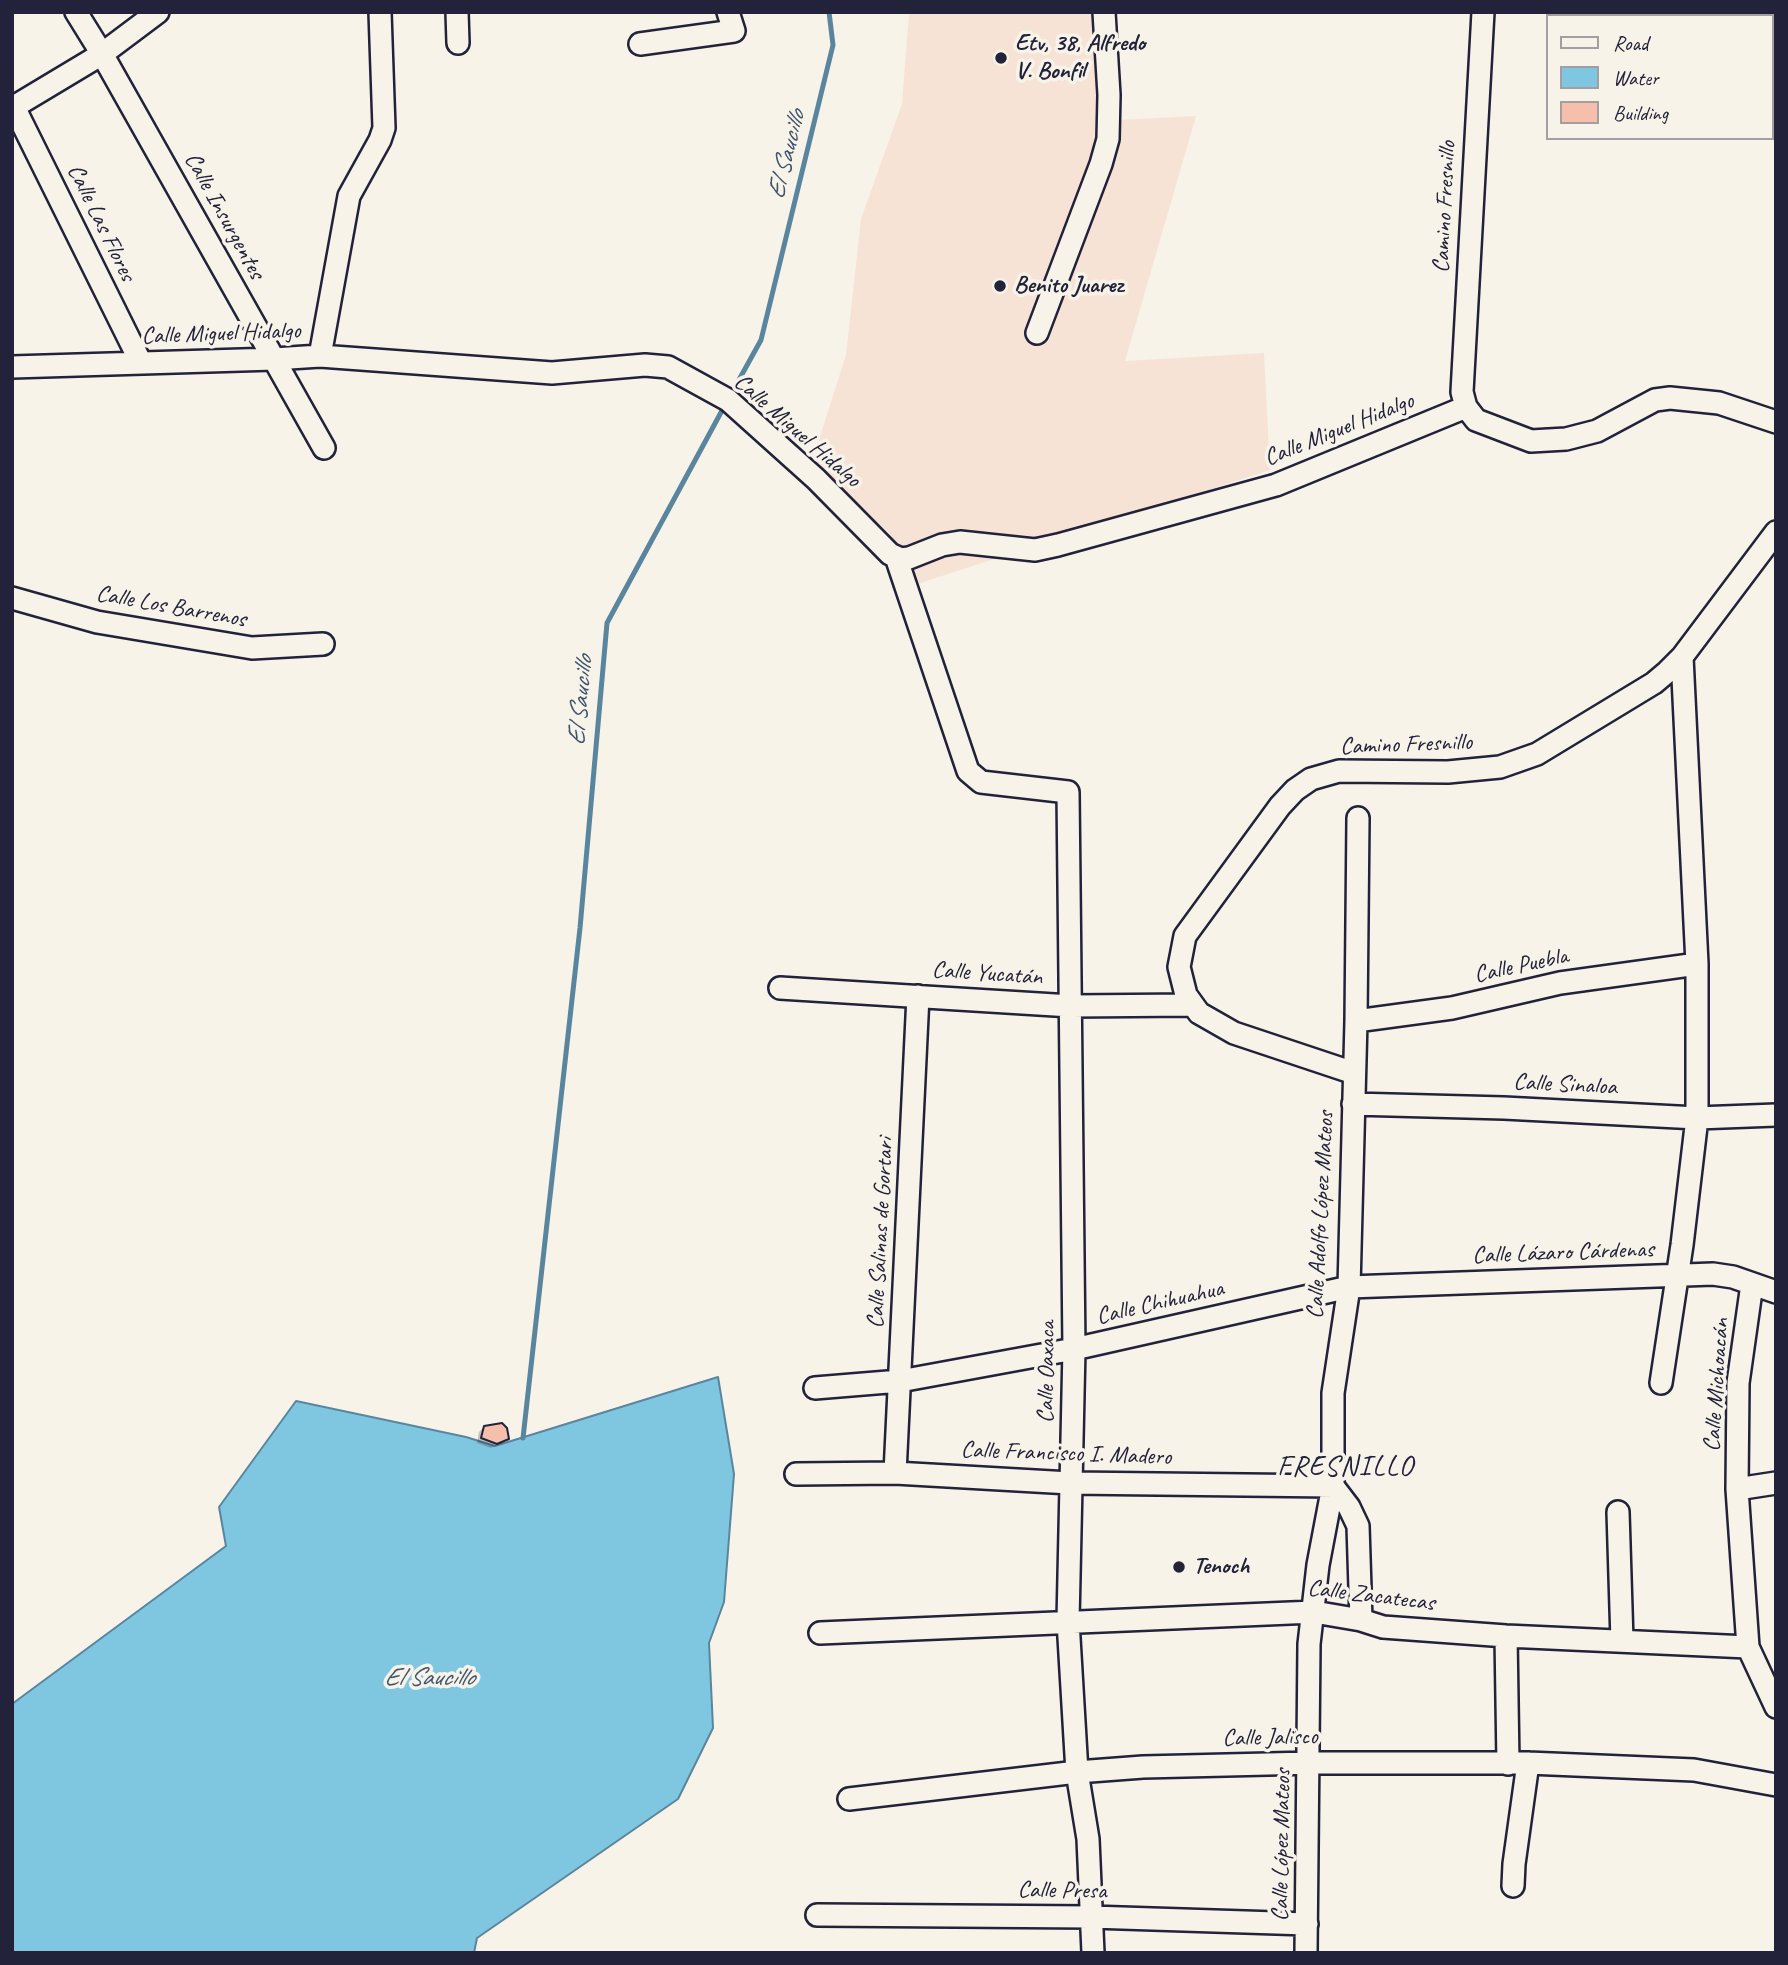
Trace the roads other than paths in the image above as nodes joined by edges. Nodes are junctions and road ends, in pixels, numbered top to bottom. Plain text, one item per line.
1 (76, 12) edge
2 (158, 12) edge
3 (380, 12) edge
4 (457, 12) edge
5 (1104, 12) edge
6 (1483, 12) edge
7 (731, 22) edge
8 (458, 43) dead end
9 (640, 44) dead end
10 (102, 54) junction
11 (13, 107) edge
12 (1037, 333) dead end
13 (320, 356) junction
14 (274, 359) junction
15 (141, 363) junction
16 (12, 367) edge
17 (1466, 407) junction
18 (1776, 422) edge
19 (324, 448) dead end
20 (1776, 532) edge
21 (896, 557) junction
22 (12, 598) edge
23 (323, 644) dead end
24 (1682, 657) junction
25 (1358, 818) dead end
26 (1697, 964) junction
27 (780, 988) dead end
28 (918, 996) junction
29 (1192, 1005) junction
30 (1071, 1006) junction
31 (1356, 1021) junction
32 (1354, 1073) junction
33 (1353, 1104) junction
34 (1776, 1115) edge
35 (1697, 1118) junction
36 (1676, 1275) junction
37 (1752, 1284) junction
38 (1349, 1287) junction
39 (1776, 1292) edge
40 (1074, 1349) junction
41 (900, 1381) junction
42 (1661, 1383) dead end
43 (815, 1388) dead end
44 (895, 1473) junction
45 (796, 1475) dead end
46 (1070, 1483) junction
47 (1776, 1483) edge
48 (1333, 1486) junction
49 (1737, 1489) junction
50 (1618, 1512) dead end
51 (1314, 1612) junction
52 (1361, 1620) junction
53 (1068, 1621) junction
54 (820, 1633) dead end
55 (1506, 1636) junction
56 (1622, 1642) junction
57 (1748, 1647) junction
58 (1776, 1707) edge
59 (1310, 1763) junction
60 (1518, 1763) junction
61 (1077, 1772) junction
62 (1776, 1785) edge
63 (849, 1798) dead end
64 (1513, 1886) dead end
65 (817, 1915) dead end
66 (1091, 1917) junction
67 (1307, 1924) junction
68 (1093, 1953) edge
69 (1307, 1953) edge

1 - 10 street, Calle Insurgentes
2 - 10 street
3 - 13 street
4 - 8 street
5 - 12 street
6 - 17 street, Camino Fresnillo
7 - 9 street
10 - 11 street
10 - 14 street, Calle Insurgentes
11 - 15 street, Calle Las Flores
13 - 14 street, Calle Miguel Hidalgo
13 - 21 street, Calle Miguel Hidalgo
14 - 15 street, Calle Miguel Hidalgo
14 - 19 street, Calle Insurgentes
15 - 16 street, Calle Miguel Hidalgo
17 - 18 street
17 - 21 street, Calle Miguel Hidalgo
20 - 24 street, Camino Fresnillo
21 - 30 street, Calle Oaxaca
22 - 23 street, Calle Los Barrenos
24 - 26 street
24 - 29 street, Camino Fresnillo
25 - 31 street, Calle Adolfo López Mateos
26 - 31 street, Calle Puebla
26 - 35 street
27 - 28 street, Calle Yucatán
28 - 30 street, Calle Yucatán
28 - 41 street, Calle Salinas de Gortari
29 - 30 street, Calle Yucatán
29 - 32 street
30 - 40 street, Calle Oaxaca
31 - 32 street, Calle Adolfo López Mateos
32 - 33 street, Calle Adolfo López Mateos
33 - 35 street, Calle Sinaloa
33 - 38 street, Calle Adolfo López Mateos
34 - 35 street, Calle Sinaloa
35 - 36 street
36 - 37 street, Calle Lázaro Cárdenas
36 - 38 street, Calle Lázaro Cárdenas
36 - 42 street
37 - 39 street, Calle Lázaro Cárdenas
37 - 49 street, Calle Michoacán
38 - 40 street, Calle Chihuahua
38 - 48 street, Calle Adolfo López Mateos
40 - 41 street, Calle Chihuahua
40 - 46 street, Calle Oaxaca
41 - 43 street, Calle Chihuahua
41 - 44 street, Calle Salinas de Gortari
44 - 45 street, Calle Francisco I. Madero
44 - 46 street, Calle Francisco I. Madero
46 - 48 street, Calle Francisco I. Madero
46 - 53 street, Calle Oaxaca
47 - 49 street
48 - 51 street, Calle Adolfo López Mateos
48 - 52 street
49 - 57 street, Calle Michoacán
50 - 56 street
51 - 52 street, Calle Zacatecas
51 - 53 street, Calle Zacatecas
51 - 59 street, Calle López Mateos
52 - 55 street, Calle Zacatecas
53 - 54 street, Calle Zacatecas
53 - 61 street, Calle Oaxaca
55 - 56 street, Calle Zacatecas
55 - 60 street
56 - 57 street, Calle Zacatecas
57 - 58 street
59 - 60 street, Calle Jalisco
59 - 61 street, Calle Jalisco
59 - 67 street, Calle López Mateos
60 - 62 street, Calle Jalisco
60 - 64 street
61 - 63 street, Calle Jalisco
61 - 66 street, Calle Oaxaca
65 - 66 street, Calle Presa
66 - 67 street, Calle Presa
66 - 68 street, Calle Oaxaca
67 - 69 street, Calle López Mateos

